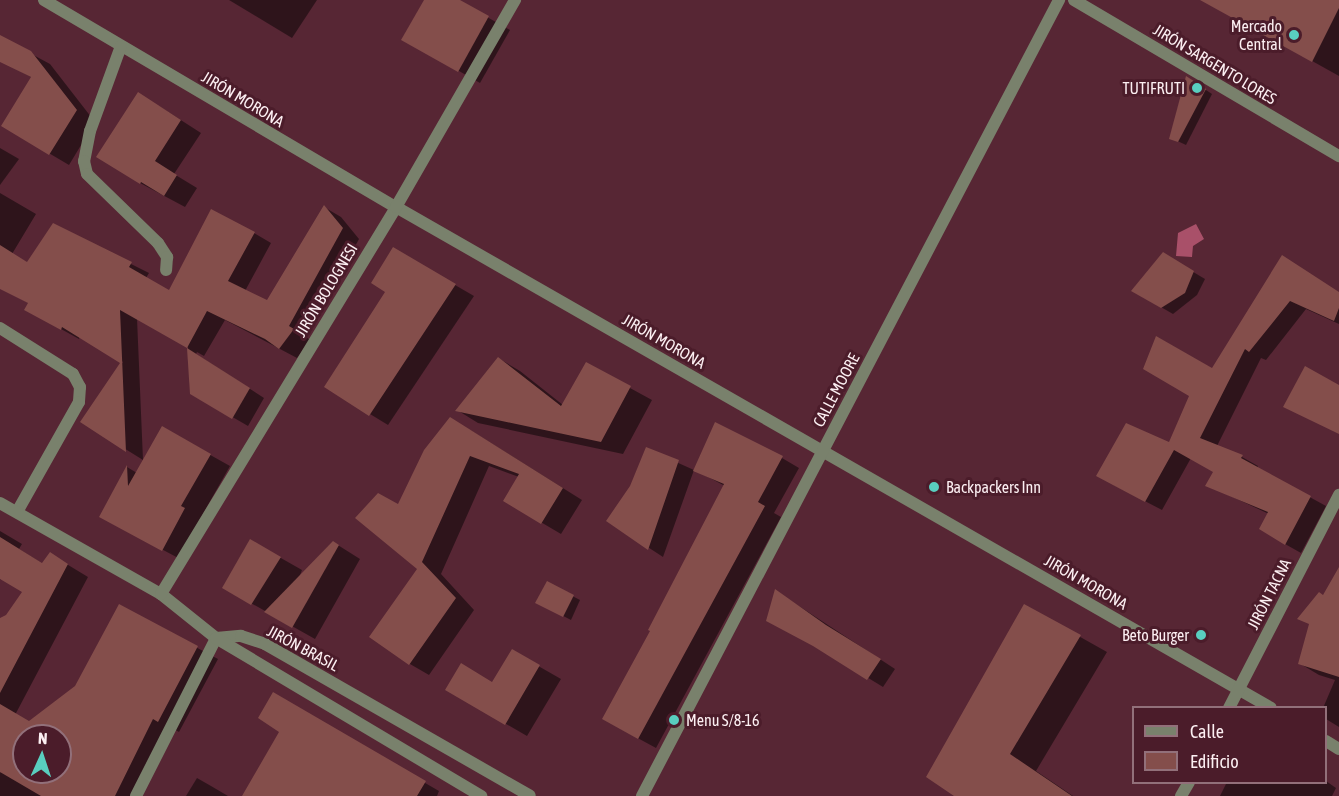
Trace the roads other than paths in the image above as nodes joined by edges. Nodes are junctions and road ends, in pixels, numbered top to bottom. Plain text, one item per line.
1 (44, 0) edge
2 (515, 0) edge
3 (1059, 0) edge
4 (1074, 0) edge
5 (121, 46) junction
6 (1339, 156) edge
7 (396, 207) junction
8 (166, 270) dead end
9 (0, 328) edge
10 (823, 450) junction
11 (1339, 495) edge
12 (0, 503) edge
13 (16, 512) junction
14 (161, 594) junction
15 (216, 638) junction
16 (1239, 688) junction
17 (1230, 706) edge
18 (1267, 706) edge
19 (136, 796) edge
20 (481, 796) edge
21 (530, 796) edge
22 (642, 796) edge

1 - 5 street, JIRÓN MORONA
2 - 7 street, JIRÓN BOLOGNESI
3 - 10 street, CALLE MOORE
4 - 6 street, JIRÓN SARGENTO LORES
5 - 7 street, JIRÓN MORONA
5 - 8 street
7 - 10 street, JIRÓN MORONA
7 - 14 street, JIRÓN BOLOGNESI
9 - 13 street
10 - 16 street, JIRÓN MORONA
10 - 22 street, CALLE MOORE
11 - 16 street, JIRÓN TACNA
12 - 13 street
13 - 14 street
14 - 15 street
15 - 19 street
15 - 20 street
15 - 21 street, JIRÓN BRASIL
16 - 17 street, JIRÓN TACNA
16 - 18 street, JIRÓN MORONA

